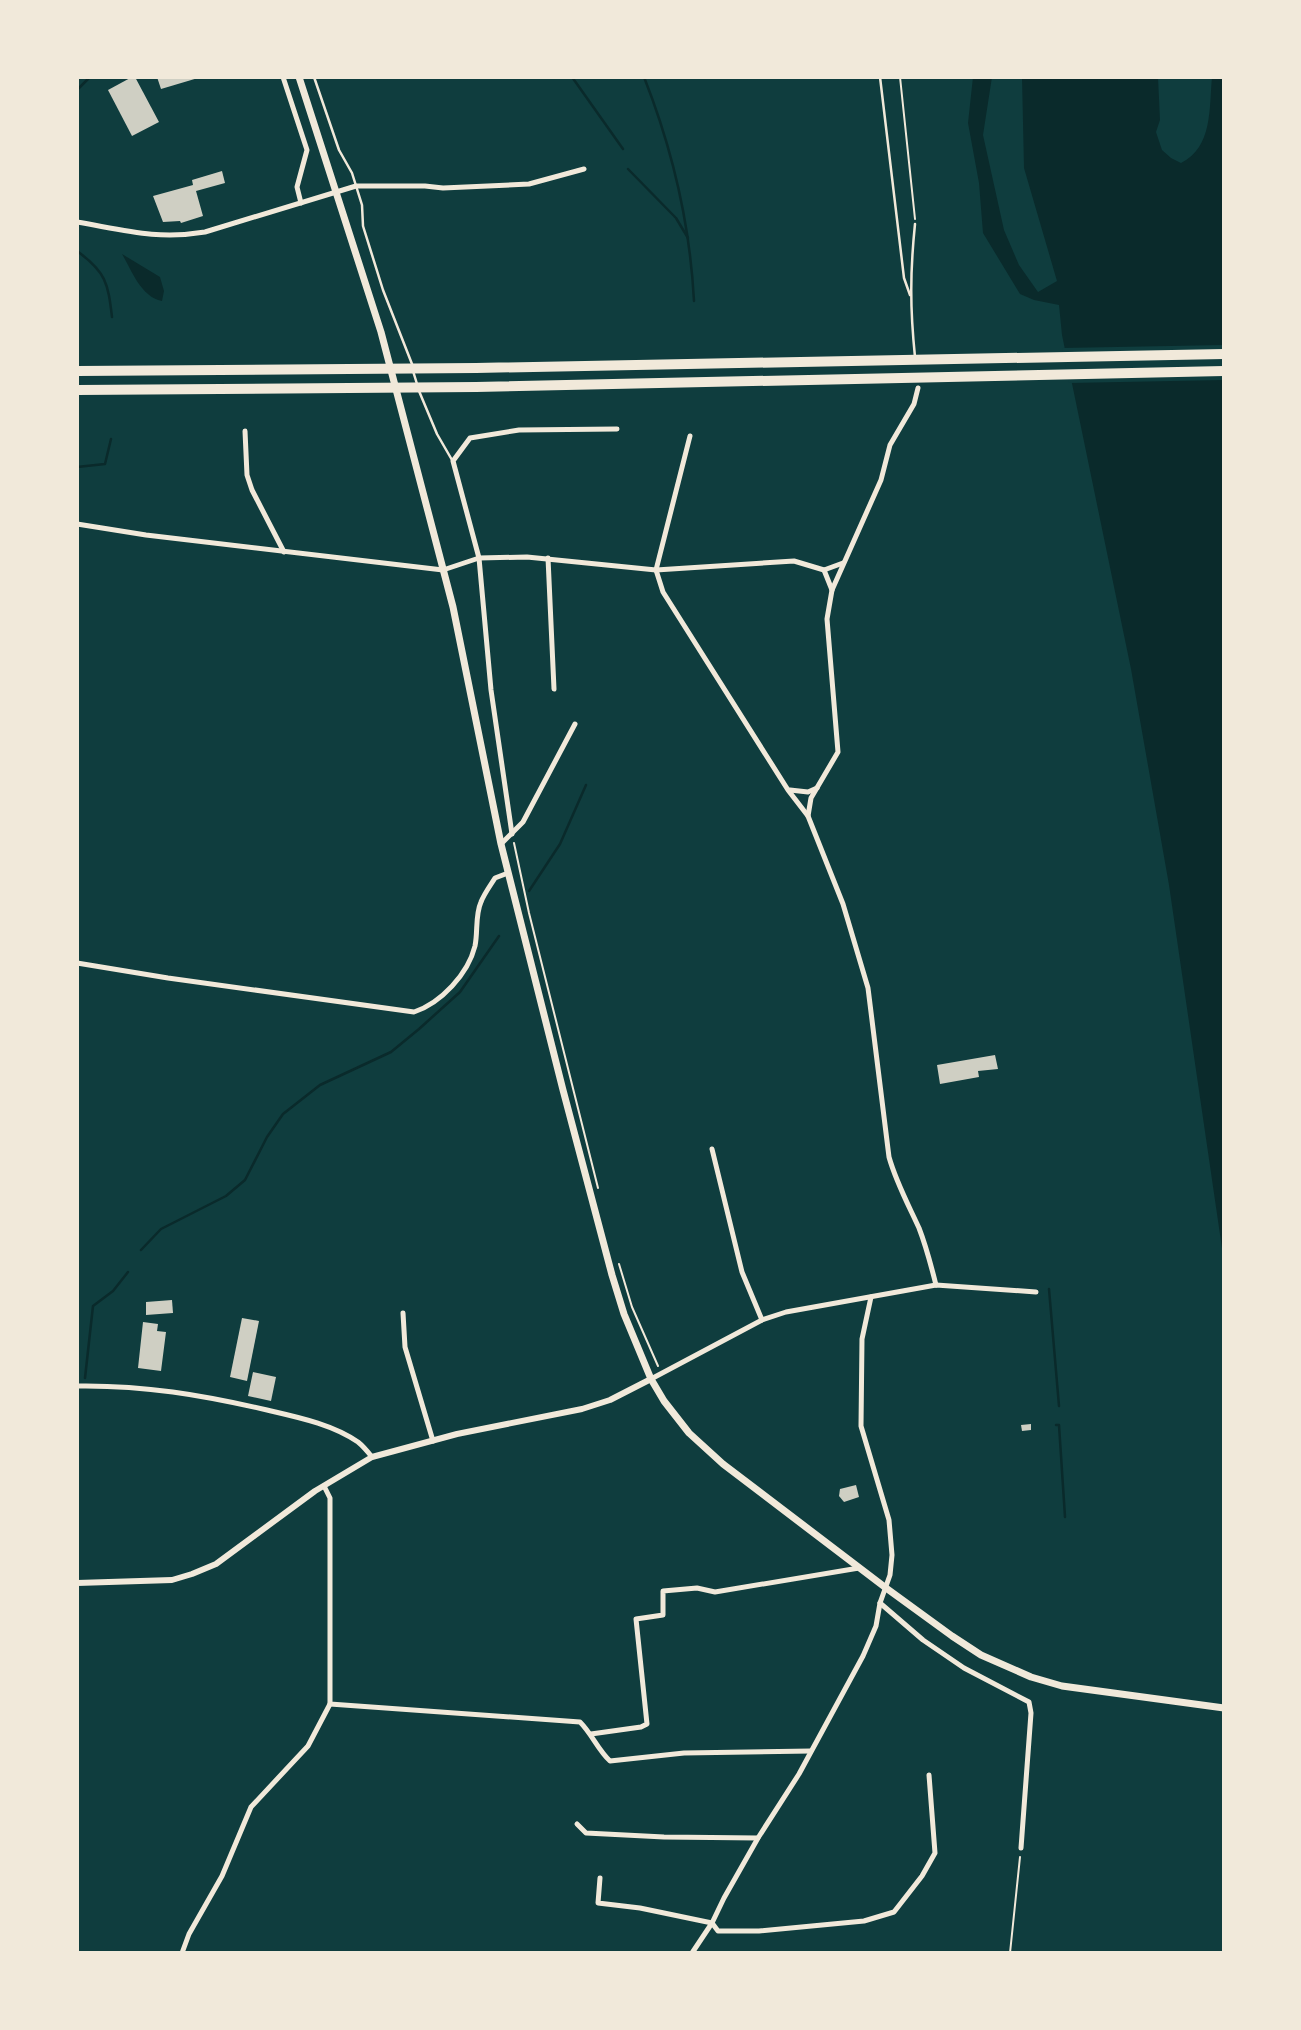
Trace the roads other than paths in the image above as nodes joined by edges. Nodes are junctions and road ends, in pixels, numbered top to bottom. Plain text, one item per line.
1 (283, 77) edge
2 (299, 77) edge
3 (314, 77) edge
4 (880, 77) edge
5 (584, 169) dead end
6 (356, 186) junction
7 (338, 192) junction
8 (301, 203) junction
9 (77, 222) edge
10 (915, 224) road end
11 (910, 295) junction
12 (1224, 354) edge
13 (916, 361) dead end
14 (77, 371) edge
15 (1224, 371) edge
16 (917, 374) dead end
17 (918, 388) joint
18 (77, 390) edge
19 (617, 429) dead end
20 (245, 431) dead end
21 (690, 436) dead end
22 (453, 461) junction
23 (77, 524) edge
24 (284, 552) junction
25 (479, 558) junction
26 (548, 558) junction
27 (844, 563) junction
28 (443, 570) junction
29 (656, 570) junction
30 (824, 570) junction
31 (832, 590) junction
32 (554, 689) dead end
33 (575, 724) dead end
34 (817, 788) junction
35 (788, 790) junction
36 (808, 816) junction
37 (513, 834) junction
38 (501, 845) junction
39 (508, 873) junction
40 (77, 963) edge
41 (712, 1149) dead end
42 (936, 1285) junction
43 (1036, 1292) dead end
44 (871, 1297) junction
45 (403, 1313) dead end
46 (762, 1320) junction
47 (651, 1379) junction
48 (77, 1386) edge
49 (433, 1441) junction
50 (372, 1457) junction
51 (324, 1486) junction
52 (859, 1568) junction
53 (77, 1583) edge
54 (886, 1588) junction
55 (880, 1603) junction
56 (330, 1704) junction
57 (1224, 1707) edge
58 (591, 1734) junction
59 (811, 1751) junction
60 (929, 1775) dead end
61 (578, 1824) dead end
62 (758, 1838) junction
63 (1021, 1848) road end
64 (600, 1878) dead end
65 (712, 1923) junction
66 (182, 1953) edge
67 (692, 1953) edge

1 - 8 street
2 - 7 main road
3 - 6 lane
4 - 11 lane
5 - 6 street
6 - 7 street
6 - 22 lane
7 - 8 street
7 - 28 main road
8 - 9 street
10 - 11 lane
11 - 13 lane
12 - 14 highway
15 - 18 highway
16 - 17 lane
17 - 27 street
19 - 22 street
20 - 24 street
21 - 29 street
22 - 25 street
23 - 24 street
24 - 28 street
25 - 26 street
25 - 28 street
25 - 37 street
26 - 29 street
26 - 32 street
27 - 30 street
27 - 31 street
28 - 38 main road
29 - 30 street
29 - 35 street
30 - 31 street
31 - 34 street
33 - 37 street
34 - 35 street
34 - 36 street
35 - 36 street
36 - 42 street
37 - 38 street
38 - 39 main road
39 - 40 street
39 - 47 main road
41 - 46 street
42 - 43 street
42 - 44 street
44 - 46 street
44 - 54 street
45 - 49 street
46 - 47 street
47 - 49 street
47 - 52 main road
48 - 50 street
49 - 50 street
50 - 51 street
51 - 53 street
51 - 56 street
52 - 54 main road
52 - 58 street
54 - 55 street
54 - 57 main road
55 - 59 street
55 - 63 street
56 - 58 street
56 - 66 street
58 - 59 street
59 - 62 street
60 - 65 street
61 - 62 street
62 - 65 street
64 - 65 street
65 - 67 street

